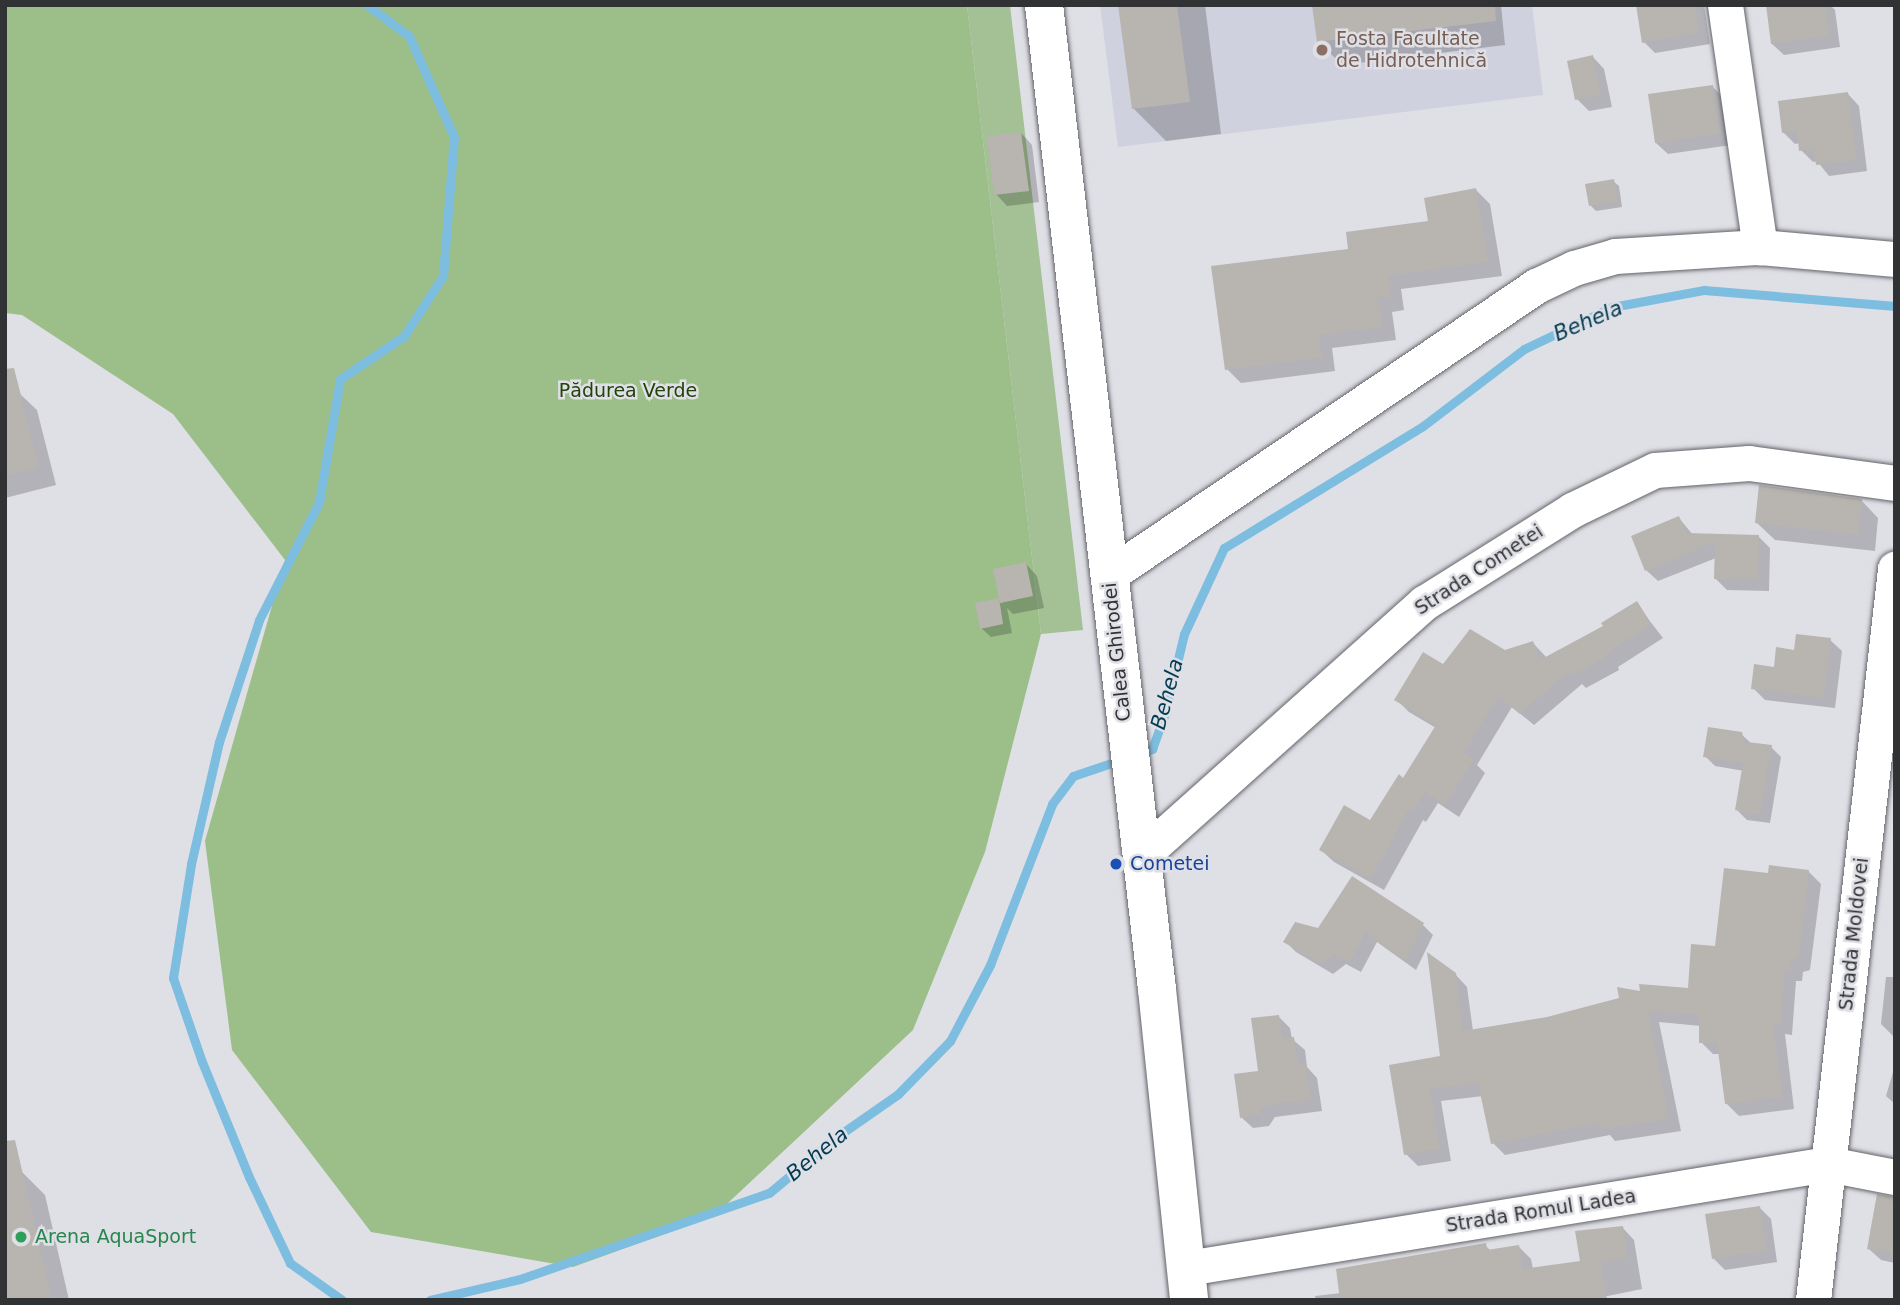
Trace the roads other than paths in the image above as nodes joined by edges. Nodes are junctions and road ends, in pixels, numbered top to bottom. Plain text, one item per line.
1 (1044, 5) edge
2 (1725, 5) edge
3 (1760, 247) junction
4 (1895, 259) edge
5 (1895, 483) edge
6 (1895, 569) edge
7 (1108, 575) junction
8 (1141, 856) junction
9 (1828, 1164) junction
10 (1895, 1177) edge
11 (1188, 1284) edge
12 (1813, 1300) edge

1 - 7 street, Calea Ghirodei
2 - 3 street
3 - 4 street
3 - 7 street
5 - 8 street, Strada Cometei
6 - 9 street, Strada Moldovei
7 - 8 street, Calea Ghirodei
8 - 11 street, Calea Ghirodei
9 - 10 street, Strada Romul Ladea
9 - 11 street, Strada Romul Ladea
9 - 12 street, Strada Moldovei

